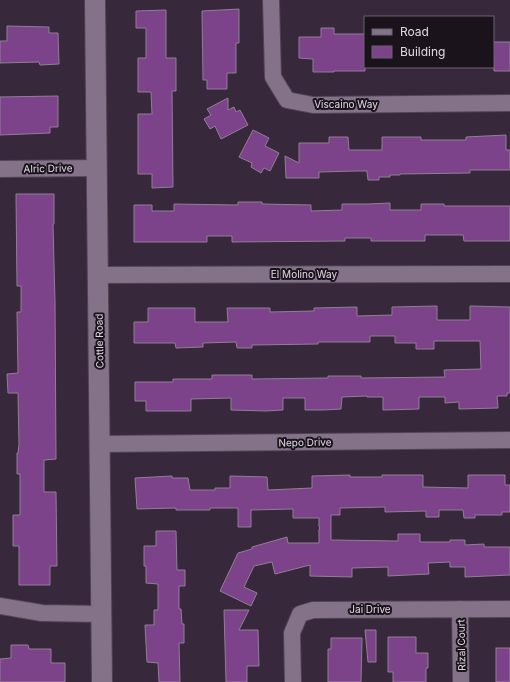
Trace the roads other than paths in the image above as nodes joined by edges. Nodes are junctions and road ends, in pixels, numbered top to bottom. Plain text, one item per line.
1 (95, 0) edge
2 (271, 0) edge
3 (510, 104) edge
4 (96, 168) junction
5 (0, 169) edge
6 (510, 274) edge
7 (98, 275) junction
8 (510, 440) edge
9 (100, 444) junction
10 (0, 606) edge
11 (460, 609) junction
12 (510, 609) edge
13 (101, 614) junction
14 (102, 682) edge
15 (293, 682) edge
16 (461, 682) edge

1 - 4 street, Cottle Road
2 - 3 street, Viscaino Way
4 - 5 street, Alric Drive
4 - 7 street, Cottle Road
6 - 7 street, El Molino Way
7 - 9 street, Cottle Road
8 - 9 street, Nepo Drive
9 - 13 street, Cottle Road
10 - 13 street
11 - 12 street, Jai Drive
11 - 15 street, Jai Drive
11 - 16 street, Rizal Court
13 - 14 street, Cottle Road

